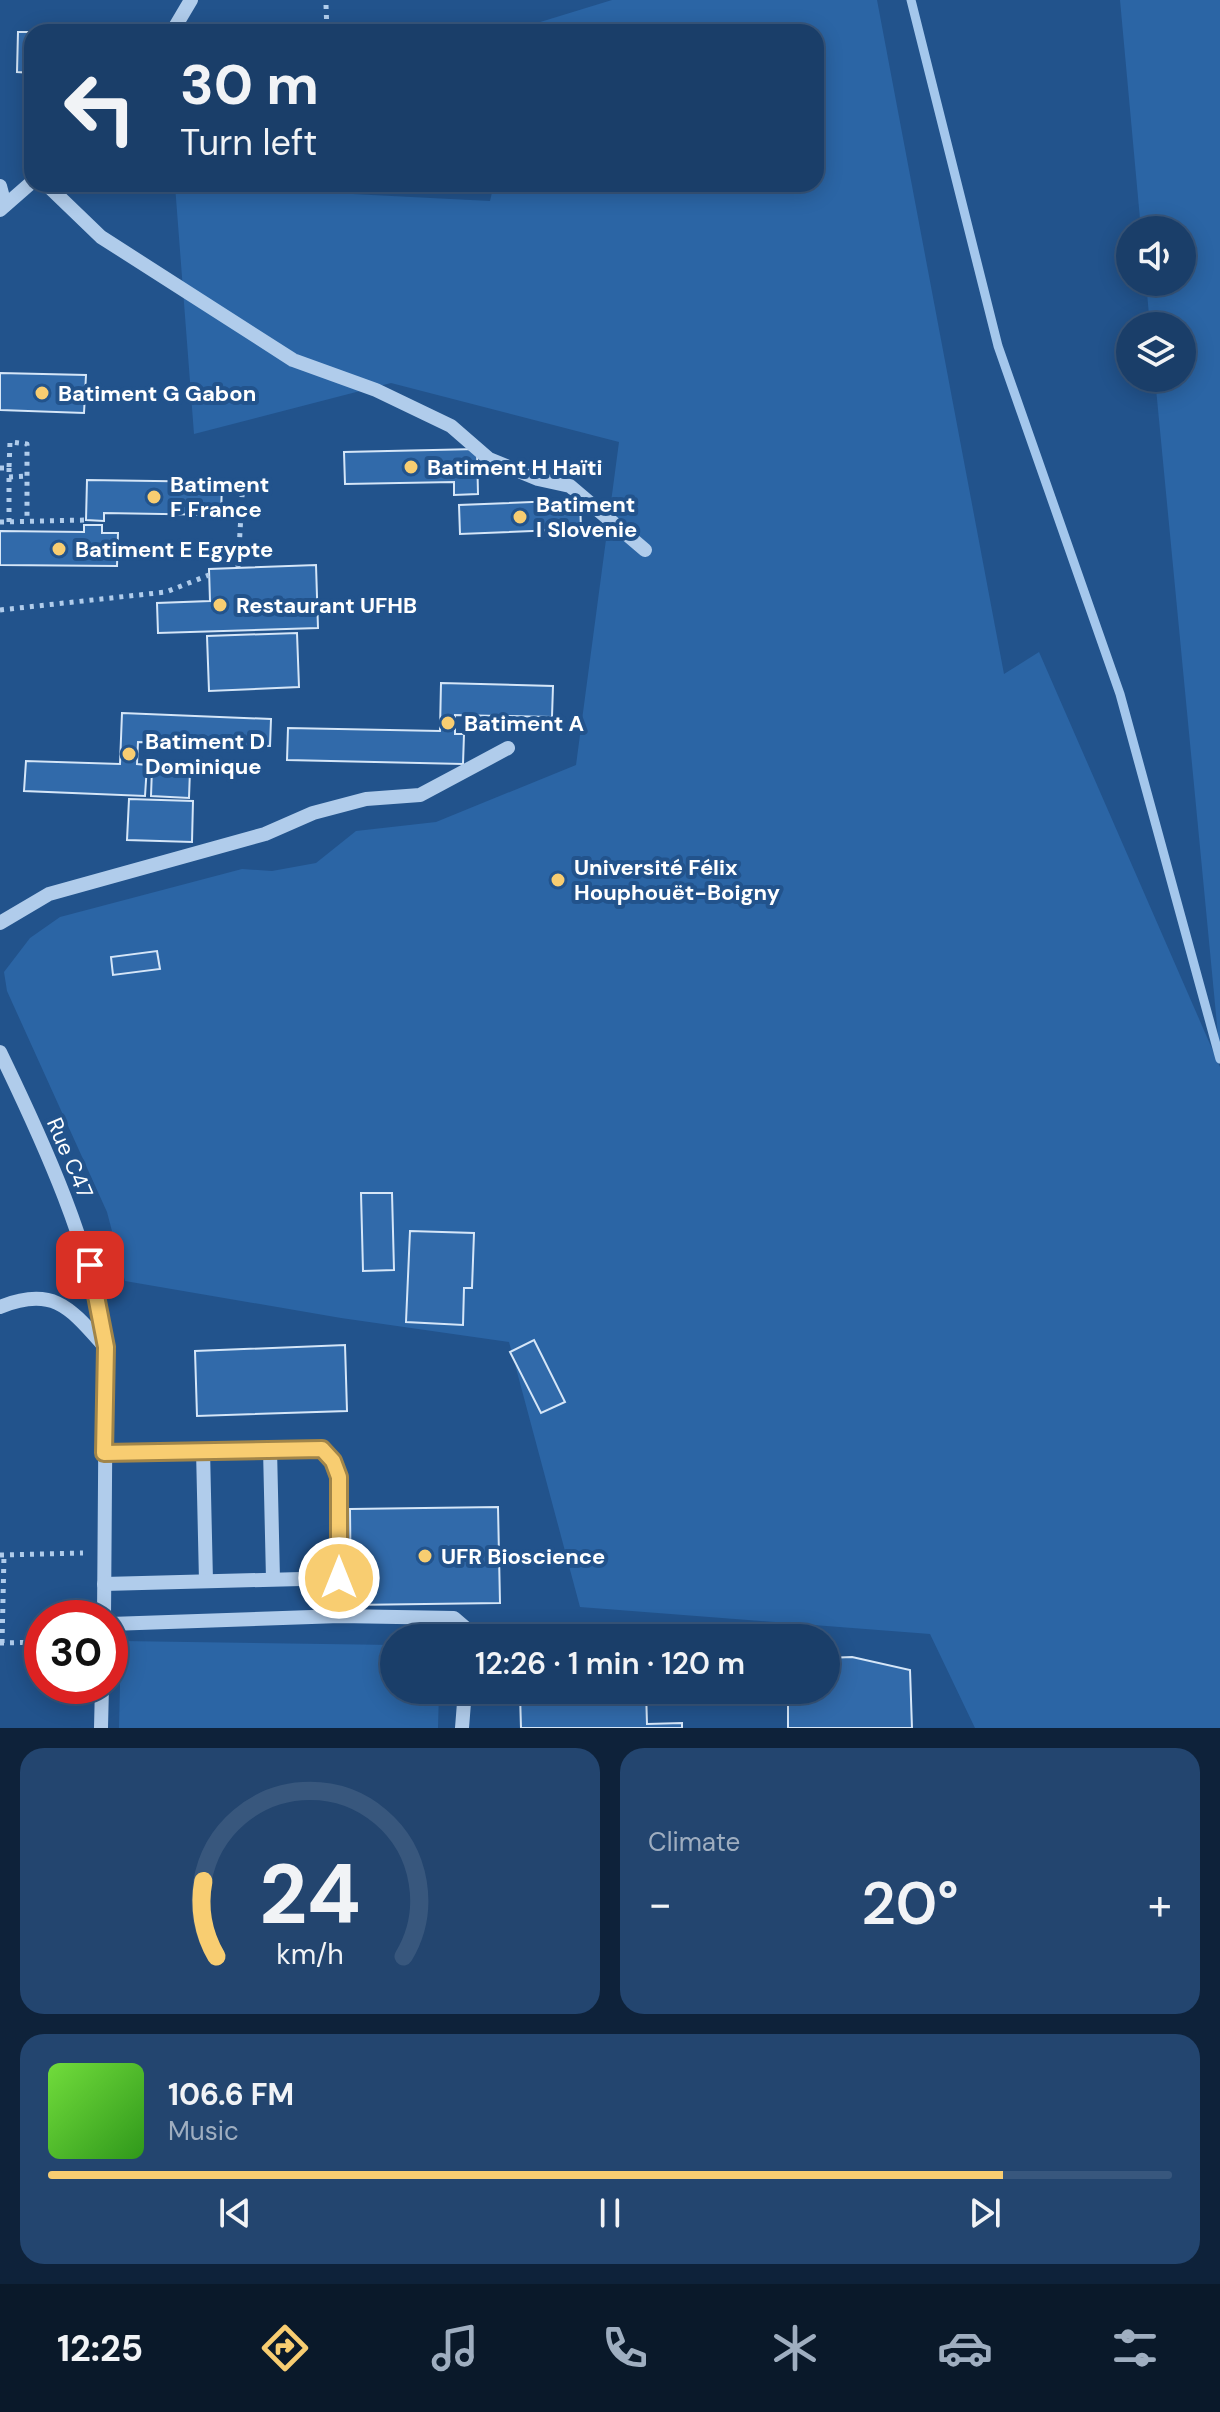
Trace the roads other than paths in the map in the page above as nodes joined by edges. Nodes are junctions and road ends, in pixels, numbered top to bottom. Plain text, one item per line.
1 (191, 0) edge
2 (177, 24) edge
3 (0, 186) edge
4 (24, 189) edge
5 (54, 192) edge
6 (2, 208) edge
7 (645, 550) dead end
8 (508, 748) dead end
9 (0, 923) edge
10 (0, 1052) edge
11 (0, 1307) edge
12 (106, 1347) junction
13 (270, 1449) junction
14 (203, 1450) junction
15 (104, 1453) junction
16 (339, 1578) junction
17 (273, 1579) junction
18 (206, 1581) junction
19 (104, 1584) junction
20 (104, 1600) edge
21 (340, 1616) junction
22 (128, 1623) edge
23 (461, 1624) edge
24 (102, 1704) edge
25 (464, 1704) edge
26 (101, 1728) edge
27 (462, 1728) edge

1 - 2 street
3 - 6 street
4 - 6 street
5 - 7 street
8 - 9 street
10 - 12 street, Rue C47
11 - 12 street
12 - 15 street, Rue C47
13 - 14 street
13 - 16 street
13 - 17 street
14 - 15 street
14 - 18 street
15 - 19 street, Rue C47
16 - 17 street
16 - 21 street
17 - 18 street
18 - 19 street
19 - 20 street, Rue C47
21 - 22 street
21 - 23 street
24 - 26 street
25 - 27 street

